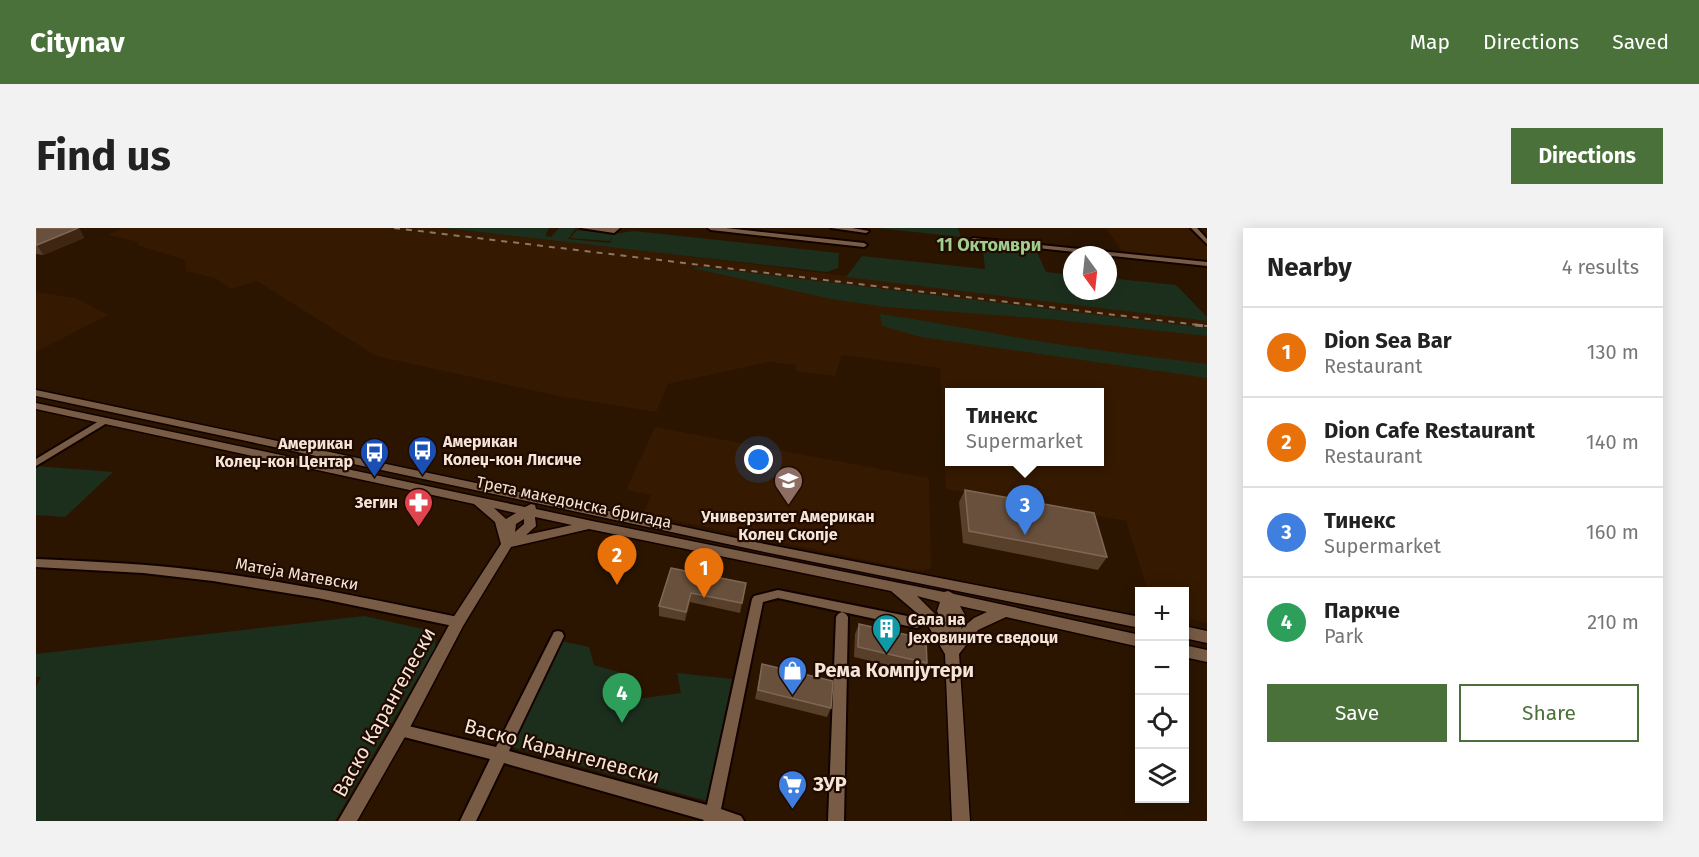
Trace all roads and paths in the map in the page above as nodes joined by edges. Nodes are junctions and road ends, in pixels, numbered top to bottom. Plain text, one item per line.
1 (584, 228) edge
2 (617, 228) edge
3 (711, 228) edge
4 (834, 228) edge
5 (1194, 228) edge
6 (866, 230) edge
7 (738, 232) edge
8 (973, 240) dead end
9 (1207, 242) edge
10 (864, 245) junction
11 (862, 255) dead end
12 (1207, 264) edge
13 (36, 393) edge
14 (36, 406) edge
15 (104, 421) junction
16 (36, 463) edge
17 (537, 498) junction
18 (478, 501) junction
19 (529, 510) junction
20 (592, 525) junction
21 (507, 544) junction
22 (36, 562) edge
23 (945, 583) junction
24 (888, 585) junction
25 (948, 598) junction
26 (1005, 611) junction
27 (842, 617) dead end
28 (458, 622) junction
29 (1135, 622) edge
30 (917, 623) dead end
31 (1189, 633) edge
32 (558, 636) dead end
33 (1207, 637) edge
34 (1135, 640) edge
35 (1189, 652) edge
36 (952, 653) junction
37 (1207, 656) edge
38 (400, 730) junction
39 (501, 754) junction
40 (712, 818) edge
41 (346, 821) edge
42 (468, 821) edge
43 (736, 821) edge
44 (836, 821) edge
45 (961, 821) edge

1 - 2 street
3 - 7 street
4 - 6 street
5 - 9 street
6 - 10 street
7 - 10 street
8 - 12 street
10 - 11 street
13 - 17 street, Трета македонска бригада
14 - 15 street, Трета македонска бригада
15 - 16 street
15 - 18 street, Трета македонска бригада
17 - 19 street
17 - 23 street, Трета македонска бригада
18 - 19 street, Трета македонска бригада
18 - 21 street
19 - 20 street, Трета македонска бригада
19 - 21 street
20 - 21 street
20 - 24 street, Трета македонска бригада
21 - 28 street
22 - 28 street, Матеја Матевски
23 - 25 street
23 - 29 street, Трета македонска бригада
24 - 25 street, Трета македонска бригада
24 - 36 street
25 - 26 street, Трета македонска бригада
25 - 36 street
26 - 34 street, Трета македонска бригада
26 - 36 street
27 - 44 street
28 - 38 street, Васко Карангелески
30 - 40 street
31 - 33 street
32 - 39 street
35 - 37 street
36 - 45 street
38 - 39 street, Васко Карангелевски
38 - 41 street, Васко Карангелески
39 - 40 street, Васко Карангелевски
39 - 42 street
40 - 43 street, Васко Карангелевски

